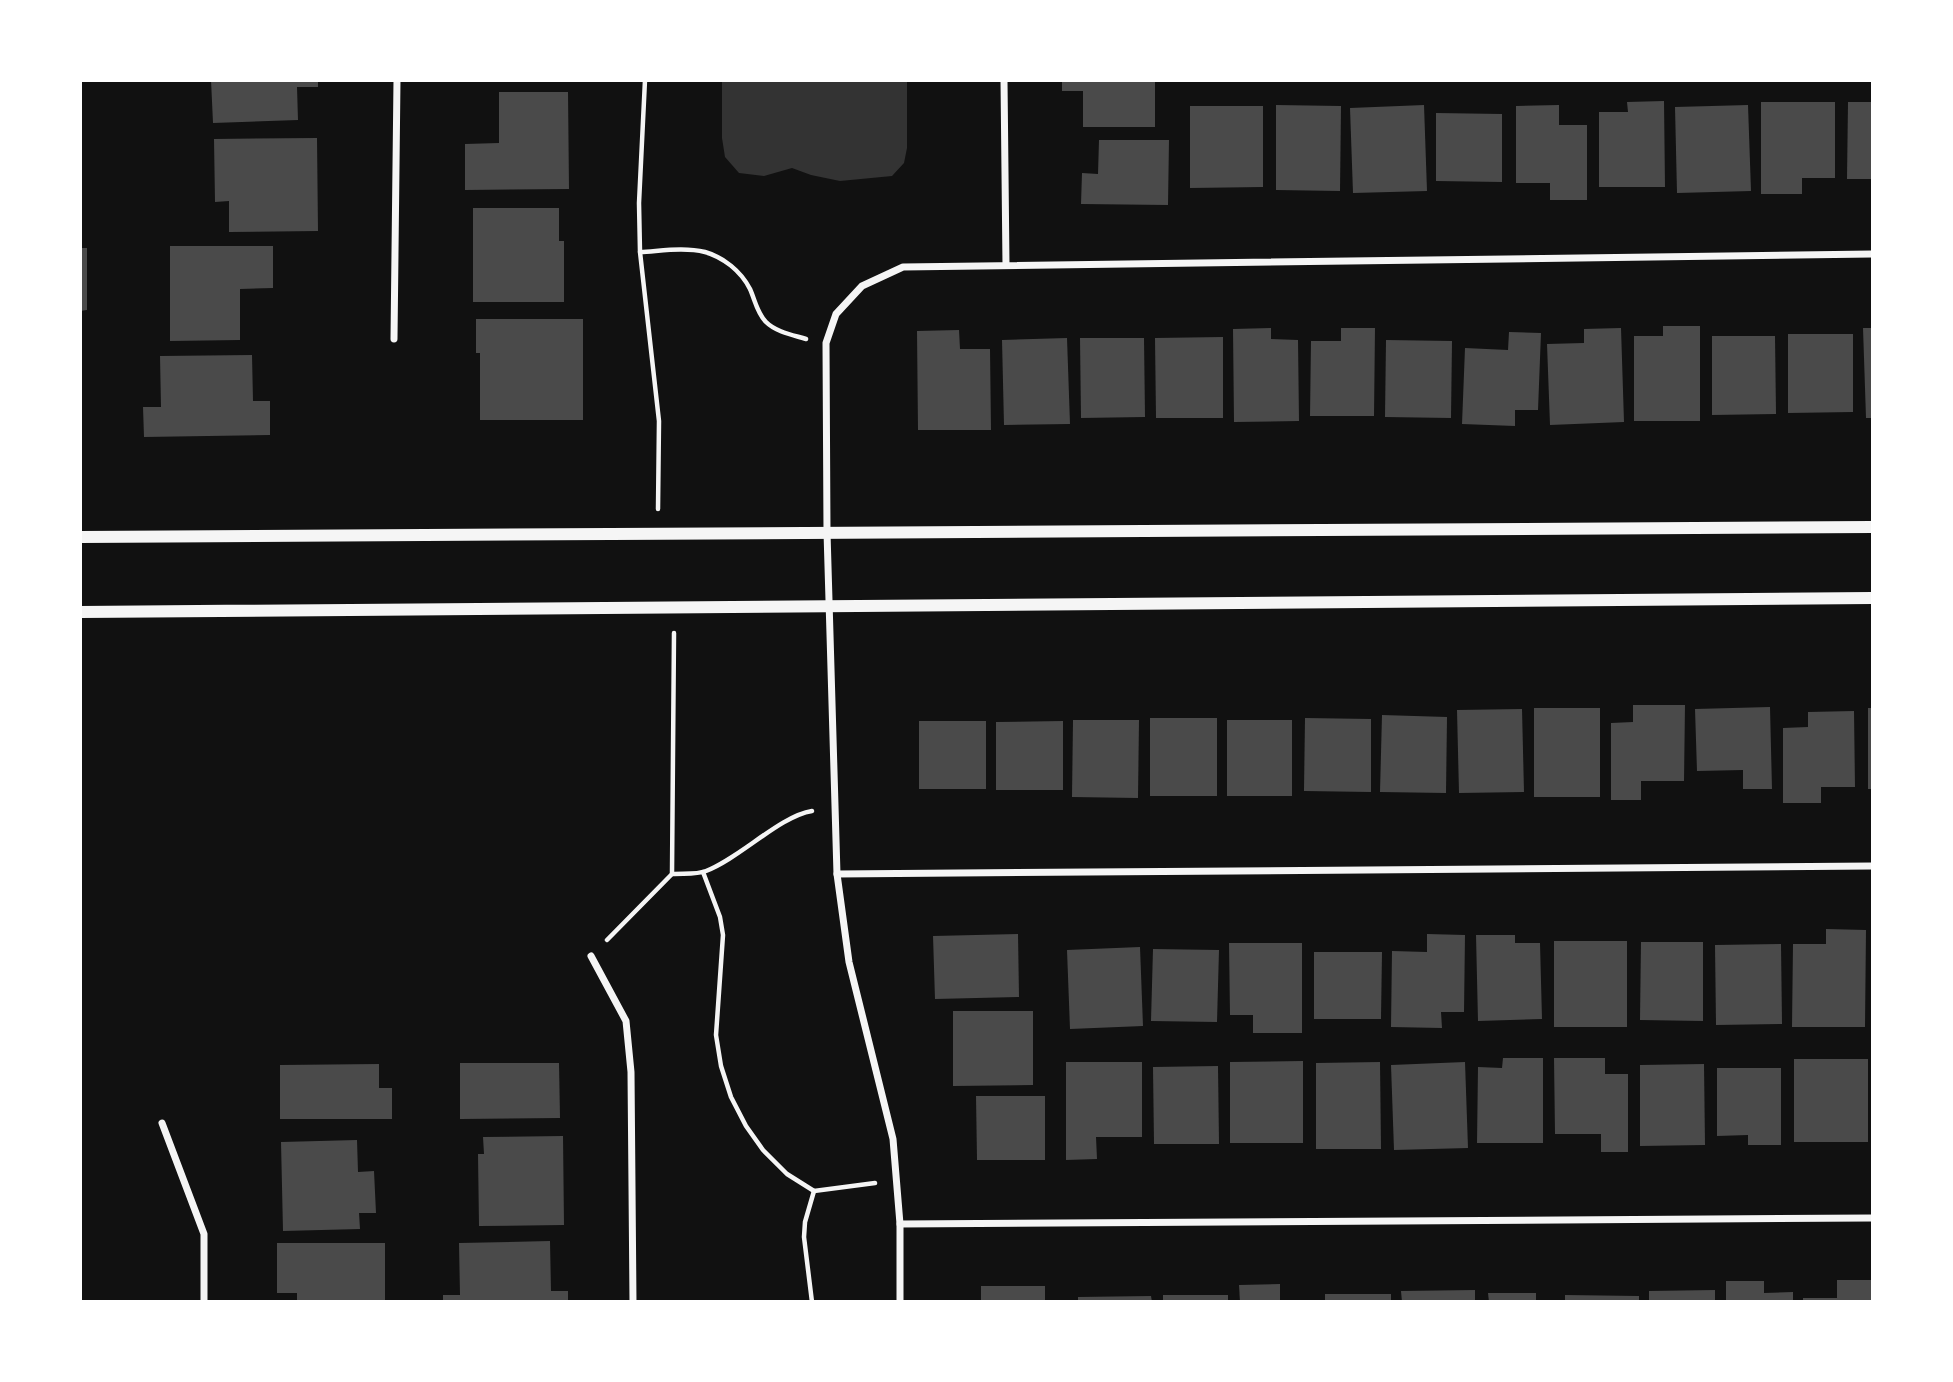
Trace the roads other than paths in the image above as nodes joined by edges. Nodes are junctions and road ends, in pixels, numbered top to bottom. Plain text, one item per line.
1 (397, 80) edge
2 (1004, 80) edge
3 (1872, 254) edge
4 (1006, 265) junction
5 (394, 339) dead end
6 (1872, 527) edge
7 (827, 532) junction
8 (80, 537) edge
9 (1872, 598) edge
10 (828, 607) junction
11 (80, 612) edge
12 (1872, 866) edge
13 (838, 874) junction
14 (591, 956) road end
15 (162, 1123) dead end
16 (1872, 1218) edge
17 (900, 1224) junction
18 (204, 1301) edge
19 (633, 1301) edge
20 (900, 1301) edge

1 - 5 street
2 - 4 street
3 - 4 street
4 - 7 street
6 - 7 street
7 - 8 street
7 - 10 street
9 - 10 street
10 - 11 street
10 - 13 street
12 - 13 street
13 - 17 street
14 - 19 street
15 - 18 street
16 - 17 street
17 - 20 street

